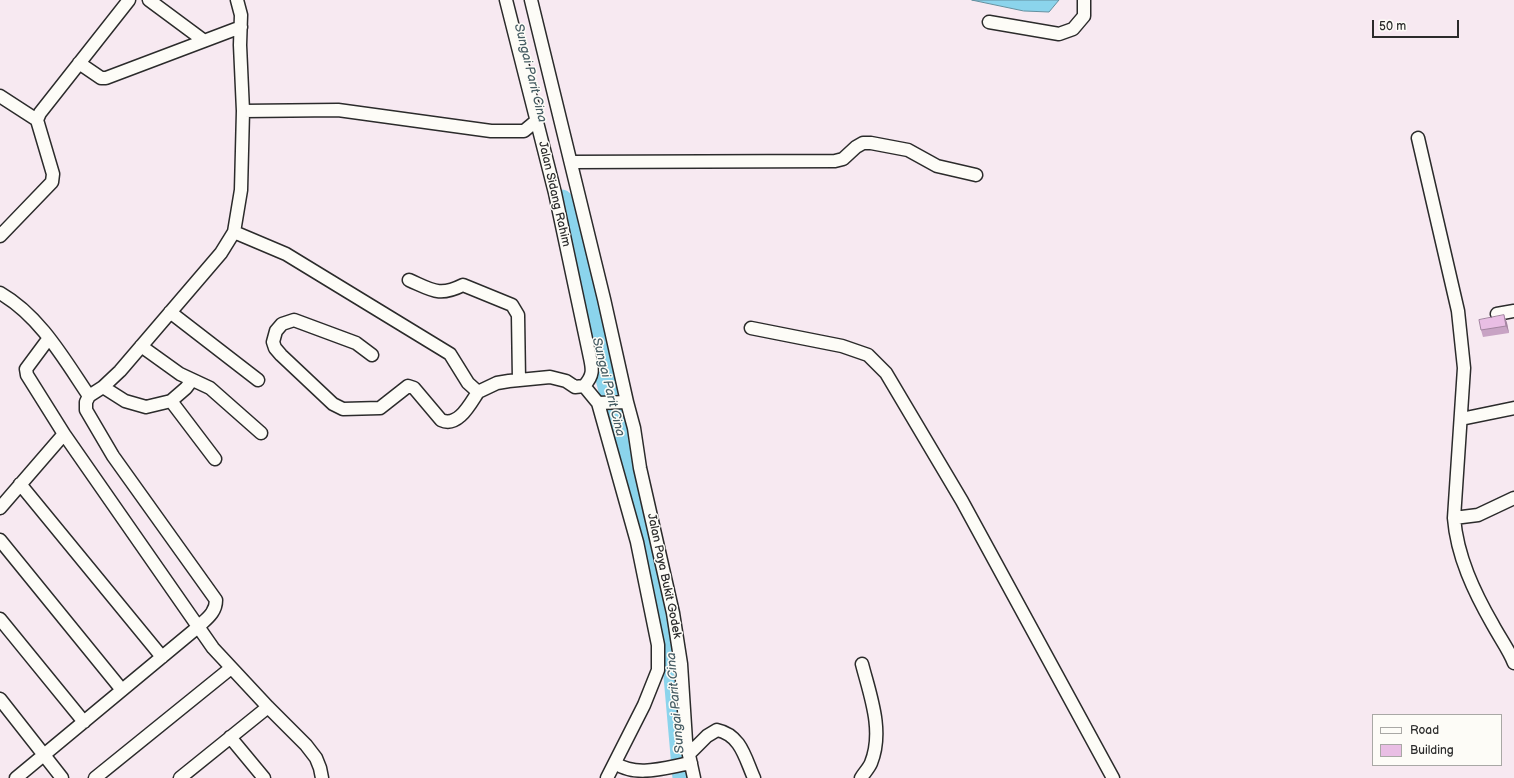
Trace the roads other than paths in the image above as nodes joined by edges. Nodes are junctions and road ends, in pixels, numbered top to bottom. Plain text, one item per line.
1 (129, 0) edge
2 (149, 0) edge
3 (237, 0) edge
4 (506, 0) edge
5 (531, 0) edge
6 (1084, 0) edge
7 (989, 22) dead end
8 (241, 27) junction
9 (203, 40) junction
10 (79, 63) junction
11 (0, 96) edge
12 (243, 111) junction
13 (37, 120) junction
14 (536, 121) junction
15 (1418, 138) dead end
16 (571, 162) junction
17 (976, 175) dead end
18 (234, 232) junction
19 (0, 236) edge
20 (409, 280) dead end
21 (0, 293) edge
22 (1514, 311) edge
23 (170, 312) junction
24 (1497, 314) dead end
25 (751, 328) dead end
26 (50, 338) junction
27 (141, 346) junction
28 (372, 355) dead end
29 (192, 380) junction
30 (258, 380) dead end
31 (519, 380) junction
32 (103, 387) junction
33 (478, 392) junction
34 (592, 395) junction
35 (89, 396) junction
36 (171, 401) junction
37 (625, 402) junction
38 (1514, 408) edge
39 (1461, 419) junction
40 (262, 433) dead end
41 (64, 434) junction
42 (215, 459) dead end
43 (20, 484) junction
44 (1514, 498) edge
45 (0, 508) edge
46 (1454, 518) junction
47 (0, 540) edge
48 (0, 619) edge
49 (198, 627) junction
50 (162, 657) junction
51 (1514, 663) edge
52 (862, 664) dead end
53 (231, 668) junction
54 (122, 690) junction
55 (0, 699) edge
56 (268, 707) junction
57 (84, 722) junction
58 (230, 738) junction
59 (43, 755) junction
60 (688, 760) junction
61 (620, 765) junction
62 (188, 775) edge
63 (16, 778) edge
64 (62, 778) edge
65 (95, 778) edge
66 (264, 778) edge
67 (322, 778) edge
68 (607, 778) edge
69 (694, 778) edge
70 (754, 778) edge
71 (861, 778) edge
72 (1113, 778) edge

1 - 10 street
2 - 9 street
3 - 8 street
4 - 14 street, Jalan Sidang Rahim
5 - 16 street, Jalan Paya Bukit Godek
6 - 7 street
8 - 9 street
8 - 12 street
9 - 10 street
10 - 13 street
11 - 13 street
12 - 14 street
12 - 18 street
13 - 19 street
14 - 34 street, Jalan Sidang Rahim
15 - 39 street
16 - 17 street
16 - 37 street, Jalan Paya Bukit Godek
18 - 23 street
18 - 33 street
20 - 31 street
21 - 26 street
22 - 24 street
23 - 27 street
23 - 30 street
25 - 72 street
26 - 35 street
26 - 41 street
27 - 29 street
27 - 32 street
28 - 33 street
29 - 36 street
29 - 40 street
31 - 33 street
31 - 34 street
32 - 35 street
32 - 36 street
34 - 37 street
34 - 61 street
35 - 49 street
36 - 42 street
37 - 60 street, Jalan Paya Bukit Godek
38 - 39 street
39 - 46 street
41 - 43 street
41 - 49 street
43 - 45 street
43 - 50 street
44 - 46 street
46 - 51 street
47 - 54 street
48 - 57 street
49 - 50 street
49 - 53 street
50 - 54 street
52 - 71 street
53 - 56 street
53 - 65 street
54 - 57 street
55 - 59 street
56 - 58 street
56 - 67 street
57 - 59 street
58 - 62 street
58 - 66 street
59 - 63 street
59 - 64 street
60 - 61 street
60 - 69 street, Jalan Paya Bukit Godek
60 - 70 street
61 - 68 street

